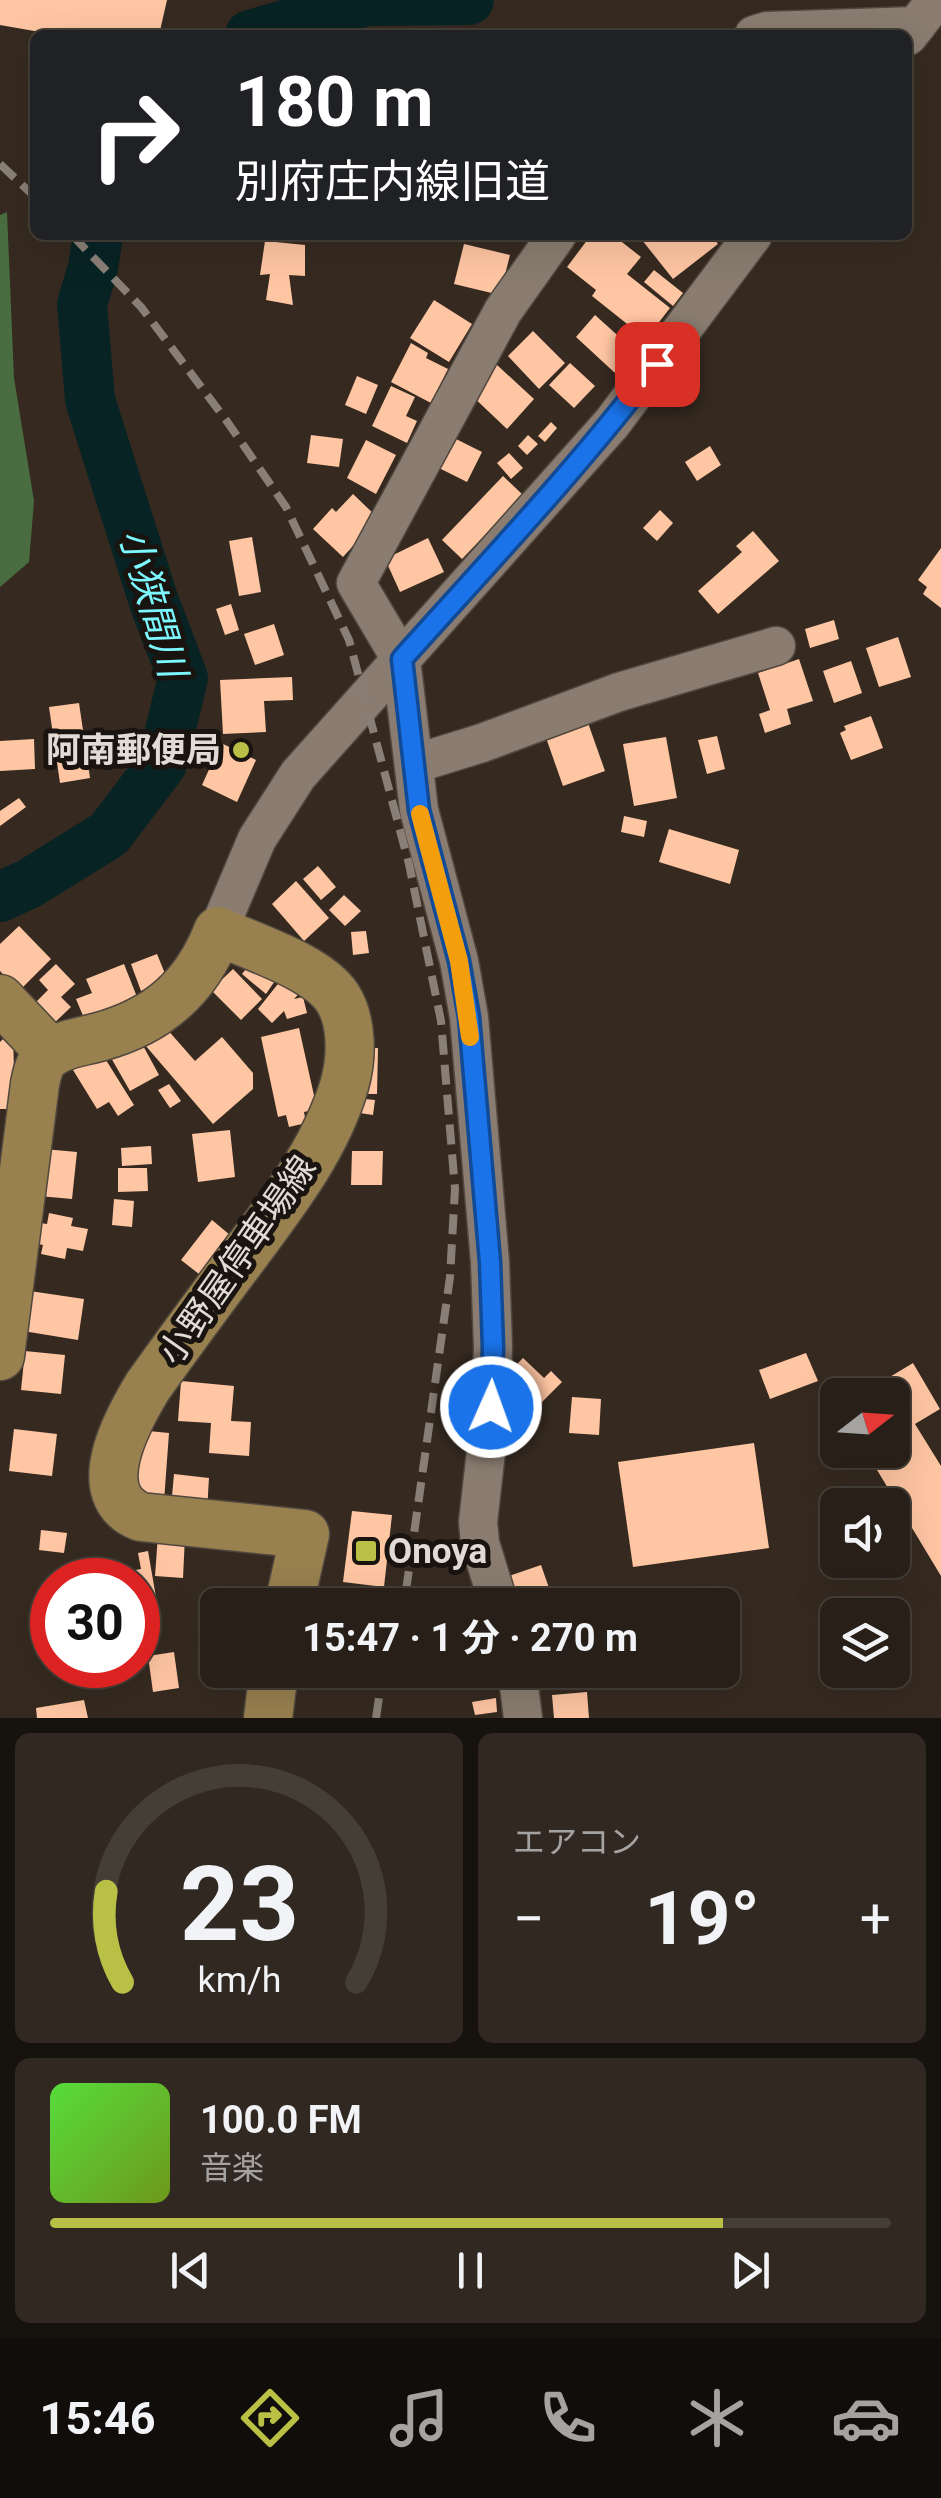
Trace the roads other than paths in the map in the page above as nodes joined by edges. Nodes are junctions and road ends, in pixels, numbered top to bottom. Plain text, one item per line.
1 (920, 21) edge
2 (767, 30) edge
3 (553, 240) edge
4 (749, 240) edge
5 (776, 646) dead end
6 (402, 659) junction
7 (414, 764) junction
8 (218, 932) junction
9 (0, 999) edge
10 (50, 1052) junction
11 (0, 1356) edge
12 (293, 1588) edge
13 (495, 1588) edge
14 (272, 1688) edge
15 (519, 1688) edge
16 (268, 1718) edge
17 (523, 1718) edge

1 - 2 street
3 - 6 street
4 - 6 street
5 - 7 street
6 - 7 street
6 - 8 street
7 - 13 street
8 - 10 main road
8 - 12 main road, 小野屋停車場線
9 - 10 main road
10 - 11 main road
14 - 16 main road
15 - 17 street

